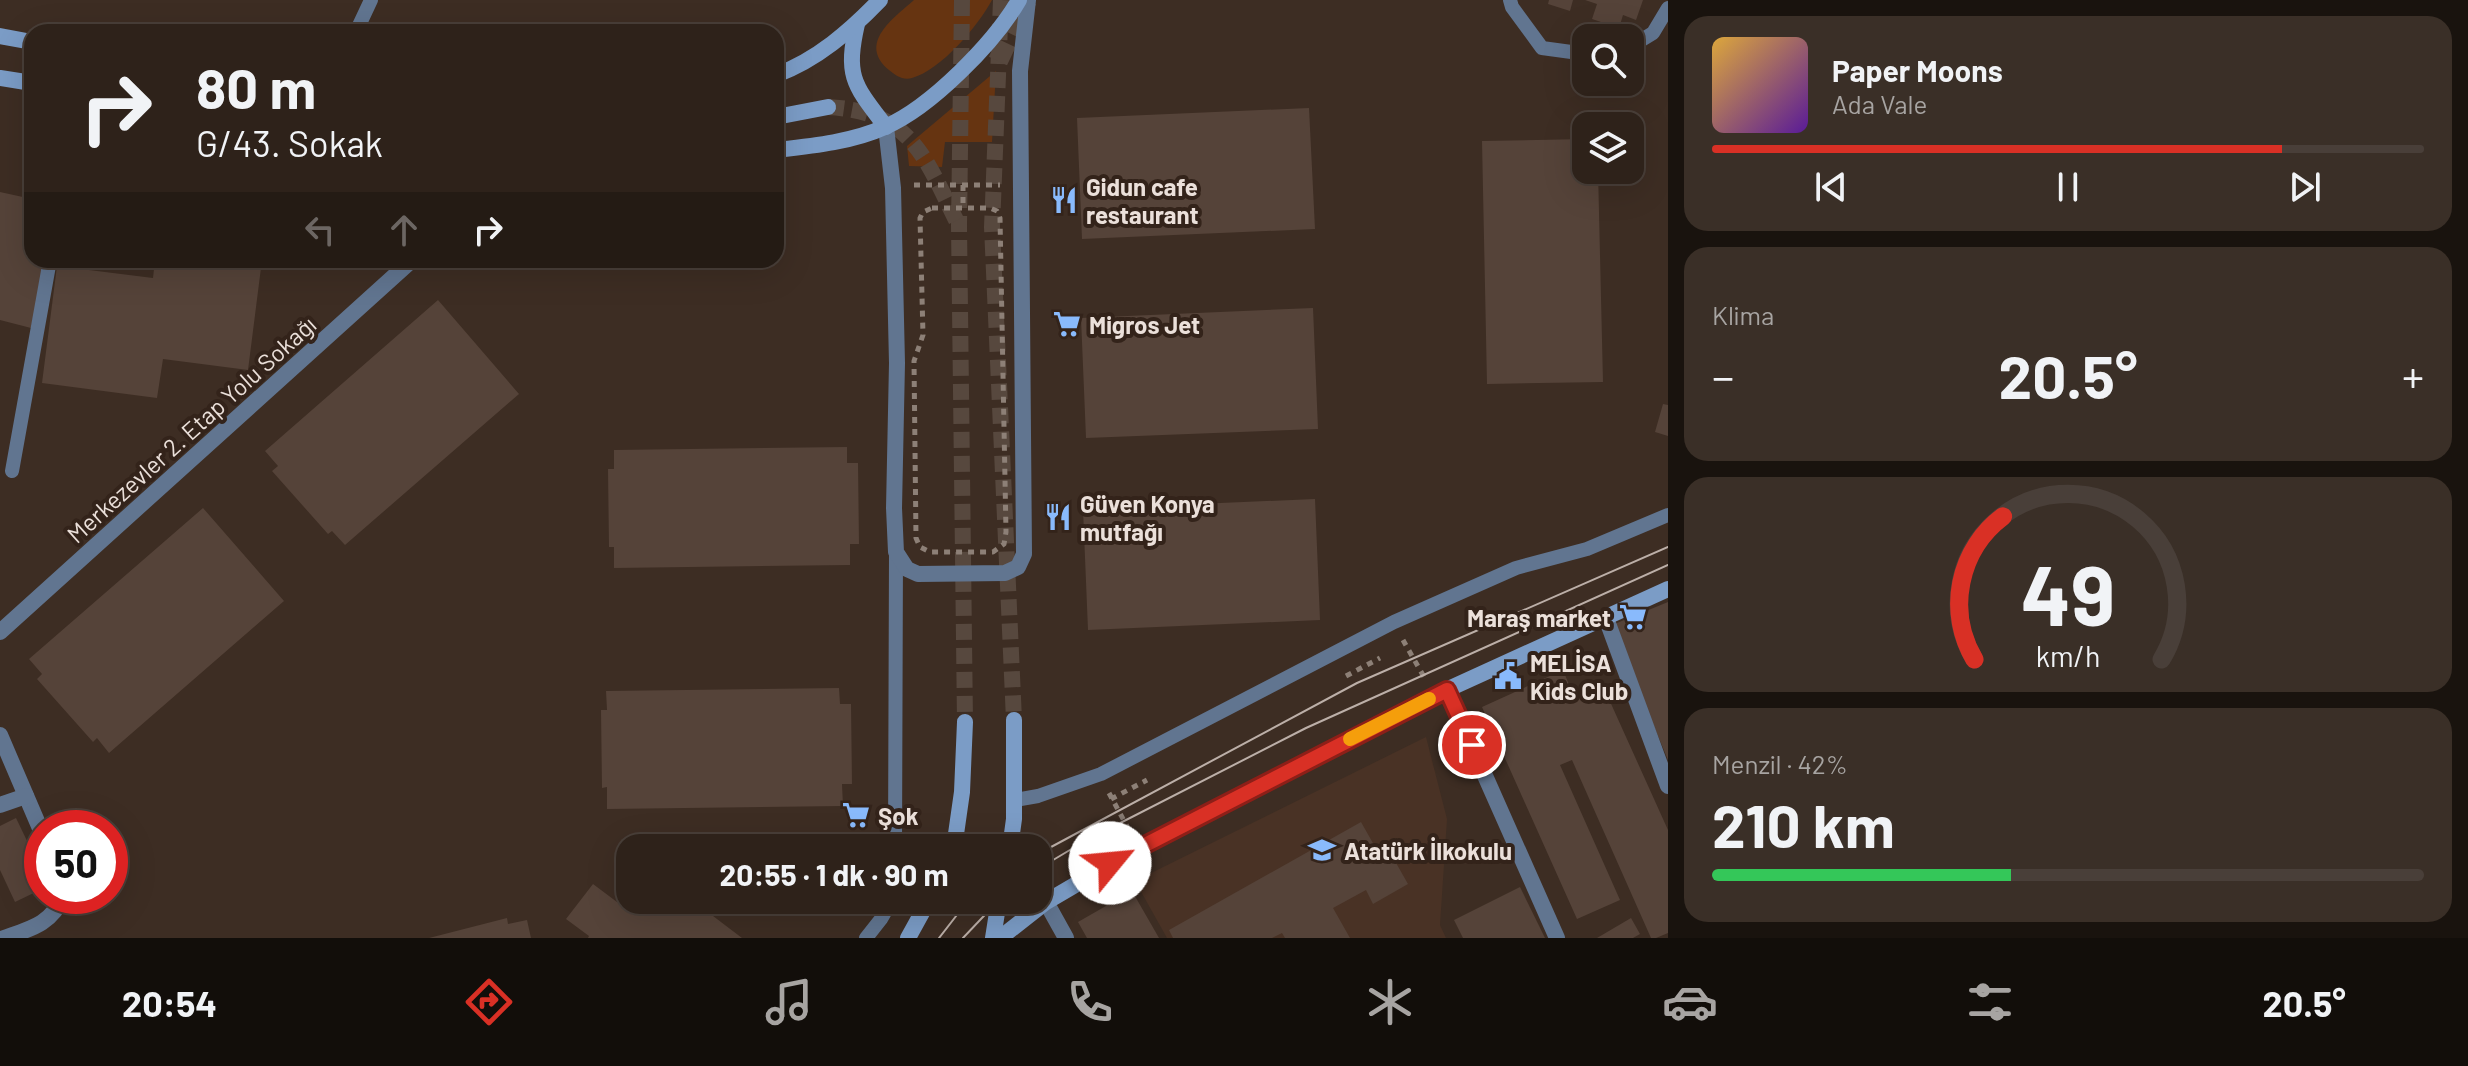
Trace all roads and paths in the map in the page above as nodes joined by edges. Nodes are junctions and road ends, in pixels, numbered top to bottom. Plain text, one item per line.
1 (371, 0) edge
2 (880, 0) edge
3 (1019, 0) edge
4 (1028, 0) edge
5 (1510, 0) edge
6 (1668, 8) edge
7 (360, 24) edge
8 (857, 24) junction
9 (0, 36) edge
10 (1644, 38) edge
11 (24, 40) edge
12 (1572, 52) edge
13 (784, 71) edge
14 (0, 78) edge
15 (24, 82) edge
16 (828, 107) tunnel mouth
17 (784, 115) edge
18 (886, 127) junction
19 (784, 149) edge
20 (1021, 184) junction
21 (892, 185) junction
22 (963, 185) junction
23 (963, 208) junction
24 (49, 268) edge
25 (403, 268) edge
26 (12, 471) dead end
27 (1668, 515) edge
28 (896, 552) junction
29 (1668, 589) edge
30 (1606, 618) junction
31 (1394, 622) junction
32 (0, 632) edge
33 (1405, 644) junction
34 (1396, 649) dead end
35 (1386, 655) dead end
36 (1346, 676) dead end
37 (1440, 693) junction
38 (1014, 720) tunnel mouth
39 (965, 722) tunnel mouth
40 (0, 735) edge
41 (1101, 774) junction
42 (1147, 780) dead end
43 (1668, 786) edge
44 (26, 796) junction
45 (1111, 799) junction
46 (1015, 800) junction
47 (0, 805) edge
48 (32, 810) edge
49 (895, 834) edge
50 (956, 834) edge
51 (1011, 834) edge
52 (1138, 848) junction
53 (1052, 898) edge
54 (1052, 913) edge
55 (53, 914) edge
56 (882, 914) edge
57 (921, 914) edge
58 (997, 914) edge
59 (1031, 914) edge
60 (4, 938) edge
61 (866, 938) edge
62 (908, 938) edge
63 (993, 938) edge
64 (1000, 938) edge
65 (1066, 938) edge
66 (1557, 938) edge

1 - 7 lane
2 - 8 main road
3 - 18 main road
4 - 20 street
5 - 12 lane
6 - 10 lane
8 - 13 main road
8 - 18 main road
9 - 11 main road
14 - 15 main road
16 - 17 main road
18 - 19 main road
18 - 21 street
20 - 22 path
20 - 28 street
21 - 22 path
21 - 28 street
22 - 23 path
23 - 23 path
24 - 26 lane
25 - 32 street, Merkezevler 2. Etap Yolu Sokağı
27 - 31 lane
28 - 49 lane
29 - 30 main road
30 - 37 main road
30 - 43 street
31 - 33 path
31 - 41 lane
33 - 34 path
33 - 37 path
35 - 36 path
37 - 52 main road
37 - 66 street
38 - 46 main road
39 - 50 main road
40 - 44 street
41 - 45 path
41 - 46 lane
42 - 45 path
44 - 47 street
44 - 48 street
45 - 52 path
46 - 51 main road
52 - 53 main road
54 - 65 street
55 - 60 street
56 - 61 lane
57 - 62 main road
58 - 63 main road
59 - 64 main road

